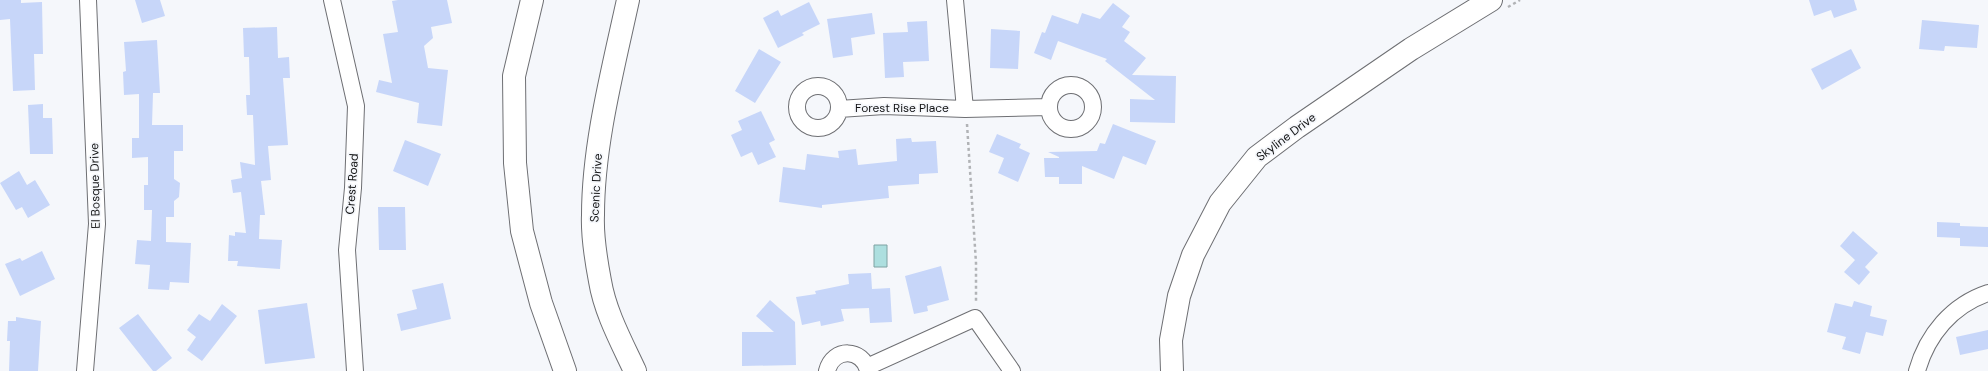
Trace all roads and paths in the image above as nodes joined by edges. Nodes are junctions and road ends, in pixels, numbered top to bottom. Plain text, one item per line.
1 (88, 0) edge
2 (332, 0) edge
3 (532, 0) edge
4 (628, 0) edge
5 (955, 0) edge
6 (1520, 0) edge
7 (1499, 4) edge
8 (1049, 107) dead end
9 (839, 109) dead end
10 (965, 109) junction
11 (1988, 293) edge
12 (975, 318) junction
13 (868, 369) edge
14 (85, 371) edge
15 (355, 371) edge
16 (565, 371) edge
17 (635, 371) edge
18 (827, 371) edge
19 (1012, 371) edge
20 (1172, 371) edge
21 (1917, 371) edge

1 - 14 street, El Bosque Drive
2 - 15 street, Crest Road
3 - 16 street
4 - 17 street, Scenic Drive
5 - 10 street
6 - 7 path
7 - 20 street, Skyline Drive
8 - 10 street, Forest Rise Place
9 - 10 street, Forest Rise Place
10 - 12 path
11 - 21 street
12 - 13 street
12 - 19 street
13 - 18 street

